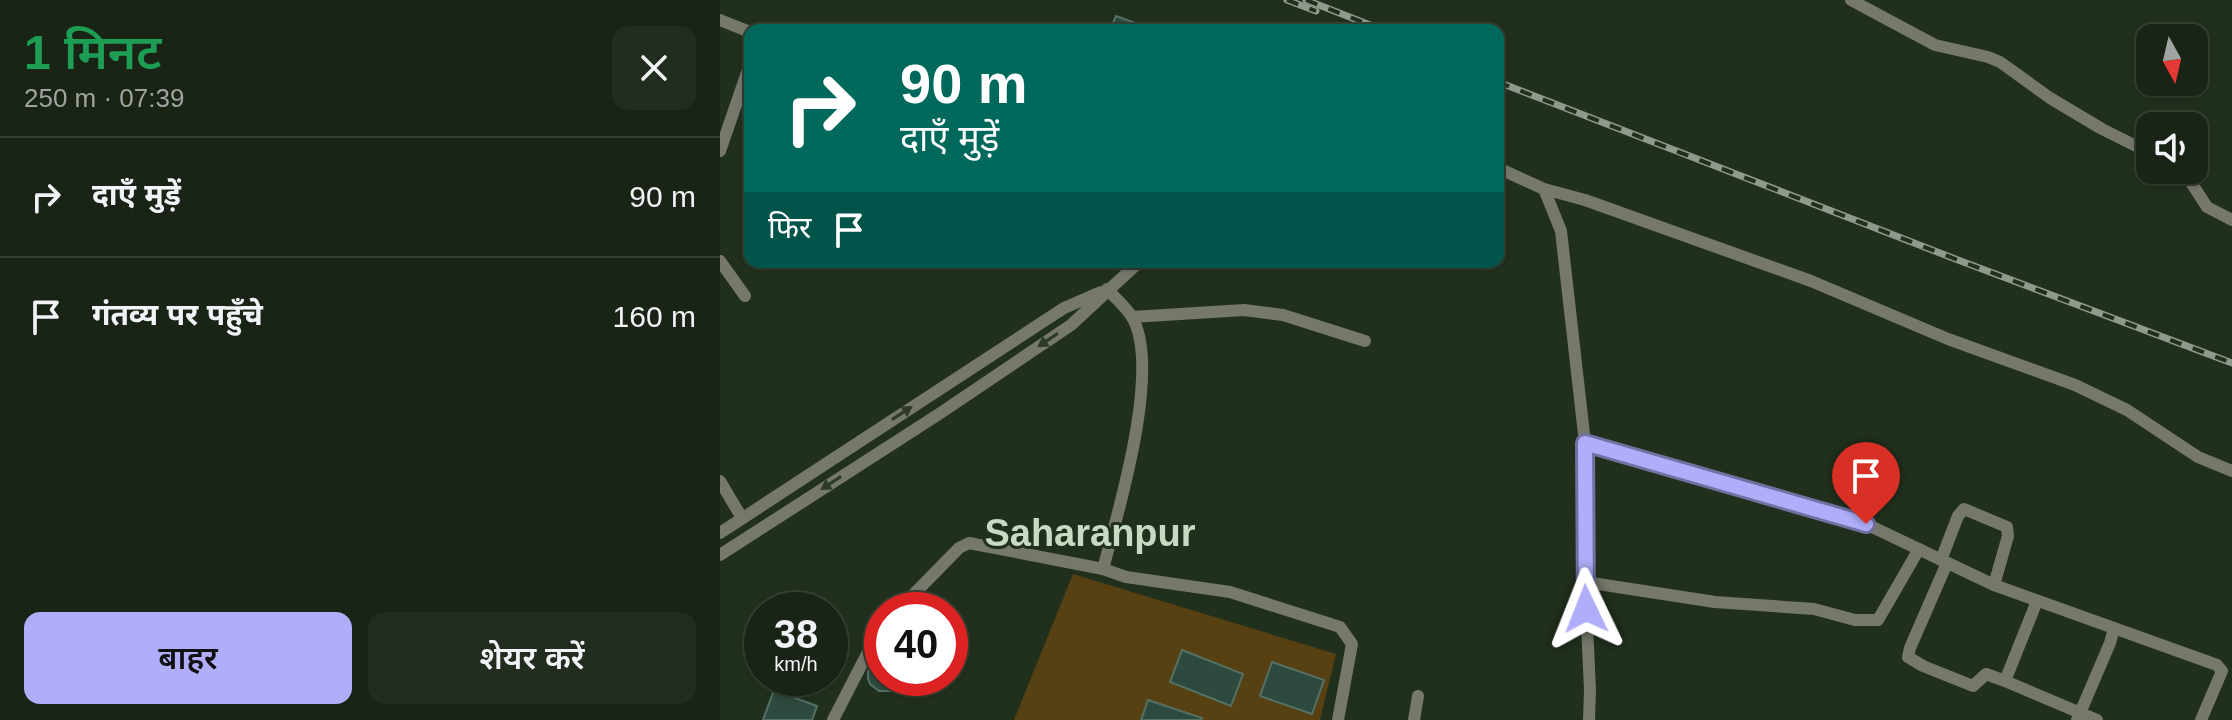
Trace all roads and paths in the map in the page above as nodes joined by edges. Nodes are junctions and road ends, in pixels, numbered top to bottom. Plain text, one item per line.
1 (1851, 0) edge
2 (720, 20) edge
3 (744, 30) edge
4 (744, 81) edge
5 (2136, 146) edge
6 (720, 151) edge
7 (1504, 171) edge
8 (2192, 184) edge
9 (1544, 189) junction
10 (2232, 220) edge
11 (720, 261) edge
12 (1132, 268) edge
13 (1107, 289) junction
14 (745, 296) dead end
15 (1132, 317) junction
16 (1365, 341) dead end
17 (1585, 443) junction
18 (2232, 471) edge
19 (720, 481) edge
20 (742, 518) junction
21 (720, 533) edge
22 (1919, 549) junction
23 (720, 555) edge
24 (1944, 561) junction
25 (1103, 569) junction
26 (1585, 582) junction
27 (1994, 585) junction
28 (916, 592) edge
29 (2037, 601) junction
30 (2114, 628) junction
31 (864, 660) edge
32 (2005, 681) junction
33 (1418, 696) dead end
34 (2078, 716) edge
35 (833, 720) edge
36 (1338, 720) edge
37 (1414, 720) edge
38 (1589, 720) edge
39 (2097, 720) edge
40 (2201, 720) edge

1 - 5 street
2 - 3 street
4 - 6 street
7 - 9 street
8 - 10 street
9 - 17 street
9 - 18 street
11 - 14 street
12 - 13 street
13 - 15 street
20 -> 13 street
13 -> 23 street
15 - 16 street
15 - 25 street
17 - 22 street
17 - 26 street
19 - 20 street
20 - 21 street
22 - 24 street
22 - 26 street
24 - 27 street
24 - 27 street
24 - 32 street
25 - 28 street
25 - 36 street
26 - 38 street
27 - 29 street
29 - 30 street
29 - 32 street
30 - 34 street
30 - 40 street
31 - 35 street
32 - 34 street
33 - 37 street
34 - 39 street

